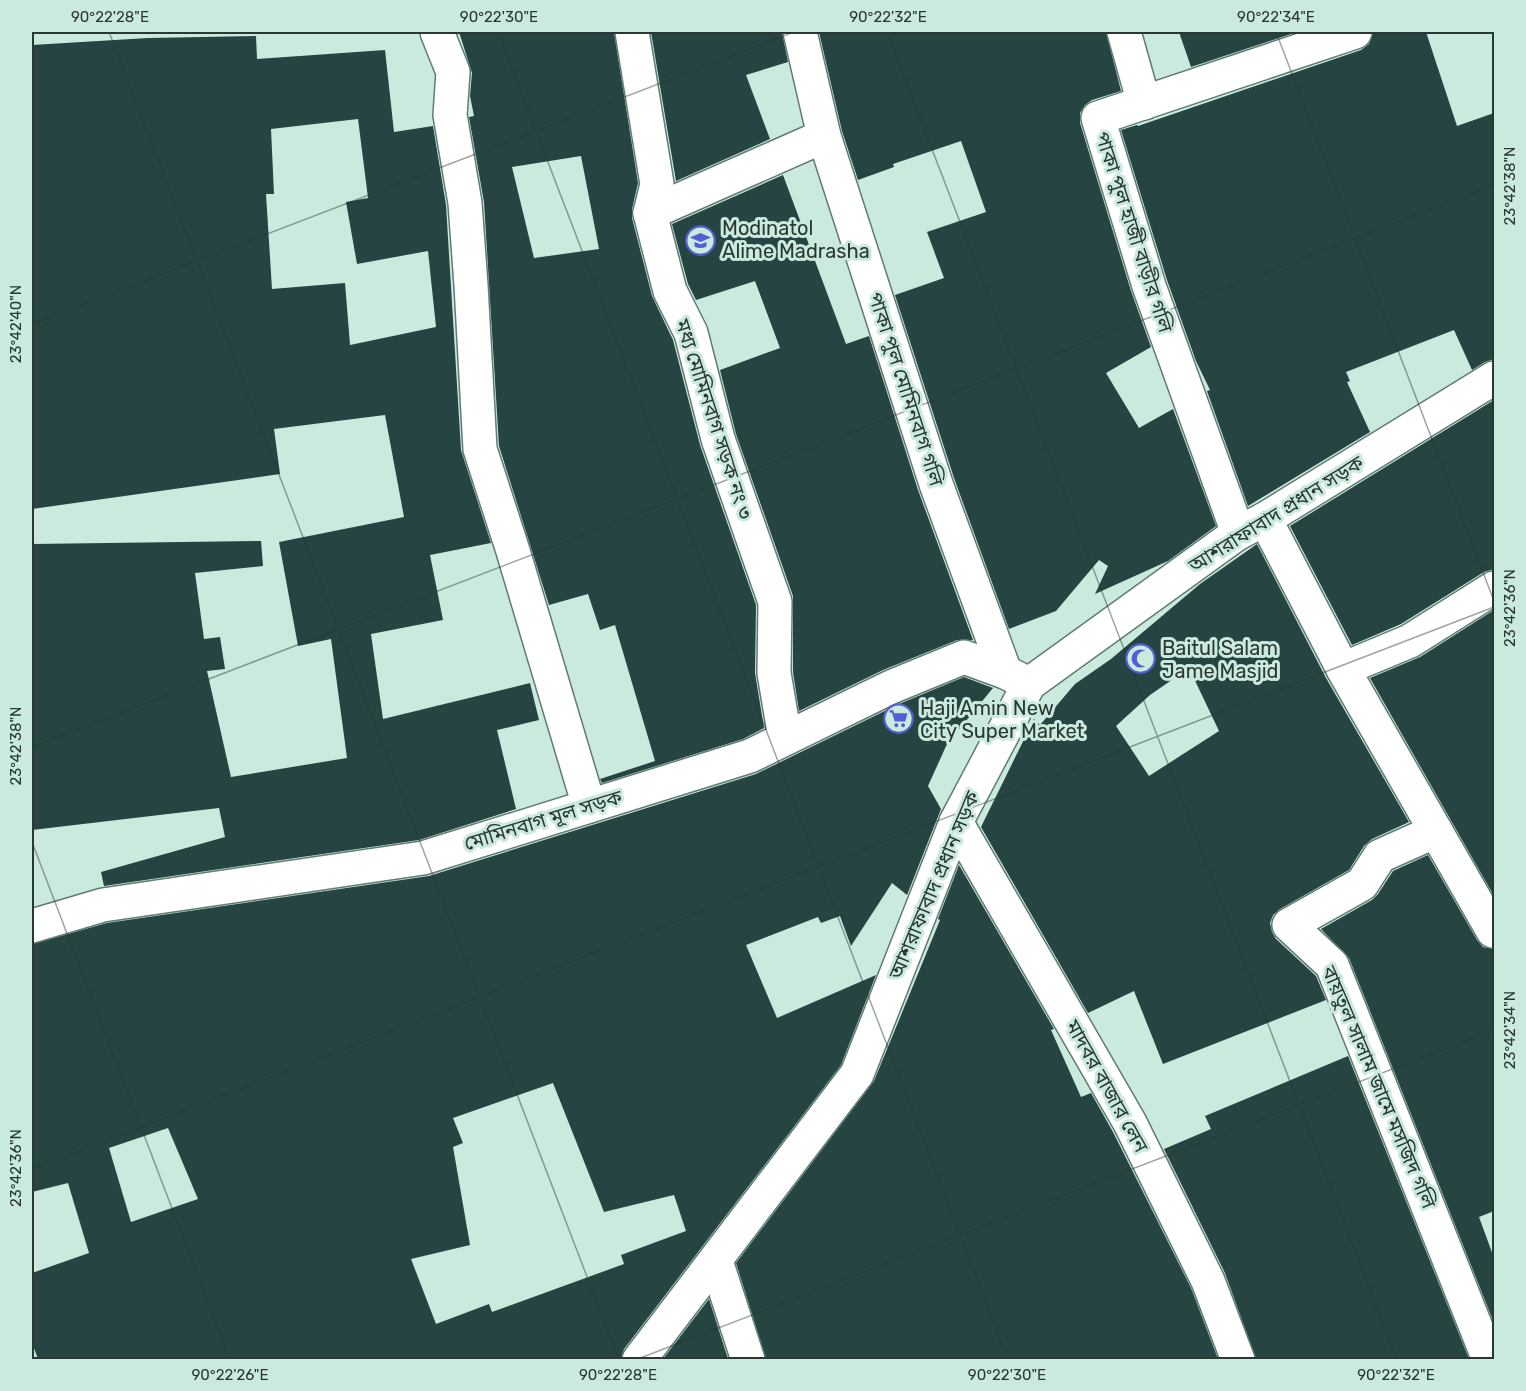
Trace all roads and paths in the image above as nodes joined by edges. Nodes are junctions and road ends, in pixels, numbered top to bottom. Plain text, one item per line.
1 (437, 32) edge
2 (632, 32) edge
3 (800, 32) edge
4 (1124, 32) edge
5 (1354, 32) edge
6 (1144, 103) junction
7 (824, 136) junction
8 (650, 213) junction
9 (1494, 378) edge
10 (1252, 526) junction
11 (1494, 588) edge
12 (1343, 669) junction
13 (1017, 678) junction
14 (785, 738) junction
15 (589, 806) junction
16 (956, 822) junction
17 (1436, 831) junction
18 (32, 926) edge
19 (1494, 930) edge
20 (716, 1261) junction
21 (639, 1359) edge
22 (748, 1359) edge
23 (1238, 1359) edge
24 (1489, 1359) edge

1 - 15 street
2 - 8 street, মধ্য মোমিনবাগ সড়ক নং ৩
3 - 7 street, পাকা পুল মোমিনবাগ গলি
4 - 6 street
5 - 6 street, পাকা পুল হাজী বাড়ীর গলি
6 - 10 street, পাকা পুল হাজী বাড়ীর গলি
7 - 8 street
7 - 13 street, পাকা পুল মোমিনবাগ গলি
8 - 14 street, মধ্য মোমিনবাগ সড়ক নং ৩
9 - 10 street, আশরাফাবাদ প্রধান সড়ক
10 - 12 street
10 - 13 street, আশরাফাবাদ প্রধান সড়ক
11 - 12 street
12 - 17 street
13 - 14 street, মোমিনবাগ মূল সড়ক
13 - 16 street, আশরাফাবাদ প্রধান সড়ক
14 - 15 street, মোমিনবাগ মূল সড়ক
15 - 18 street, মোমিনবাগ মূল সড়ক
16 - 20 street, আশরাফাবাদ প্রধান সড়ক
16 - 23 street, মাদবর বাজার লেন
17 - 19 street
17 - 24 street, বায়তুল সালাম জামে মসজিদ গলি
20 - 21 street, আশরাফাবাদ প্রধান সড়ক
20 - 22 street

